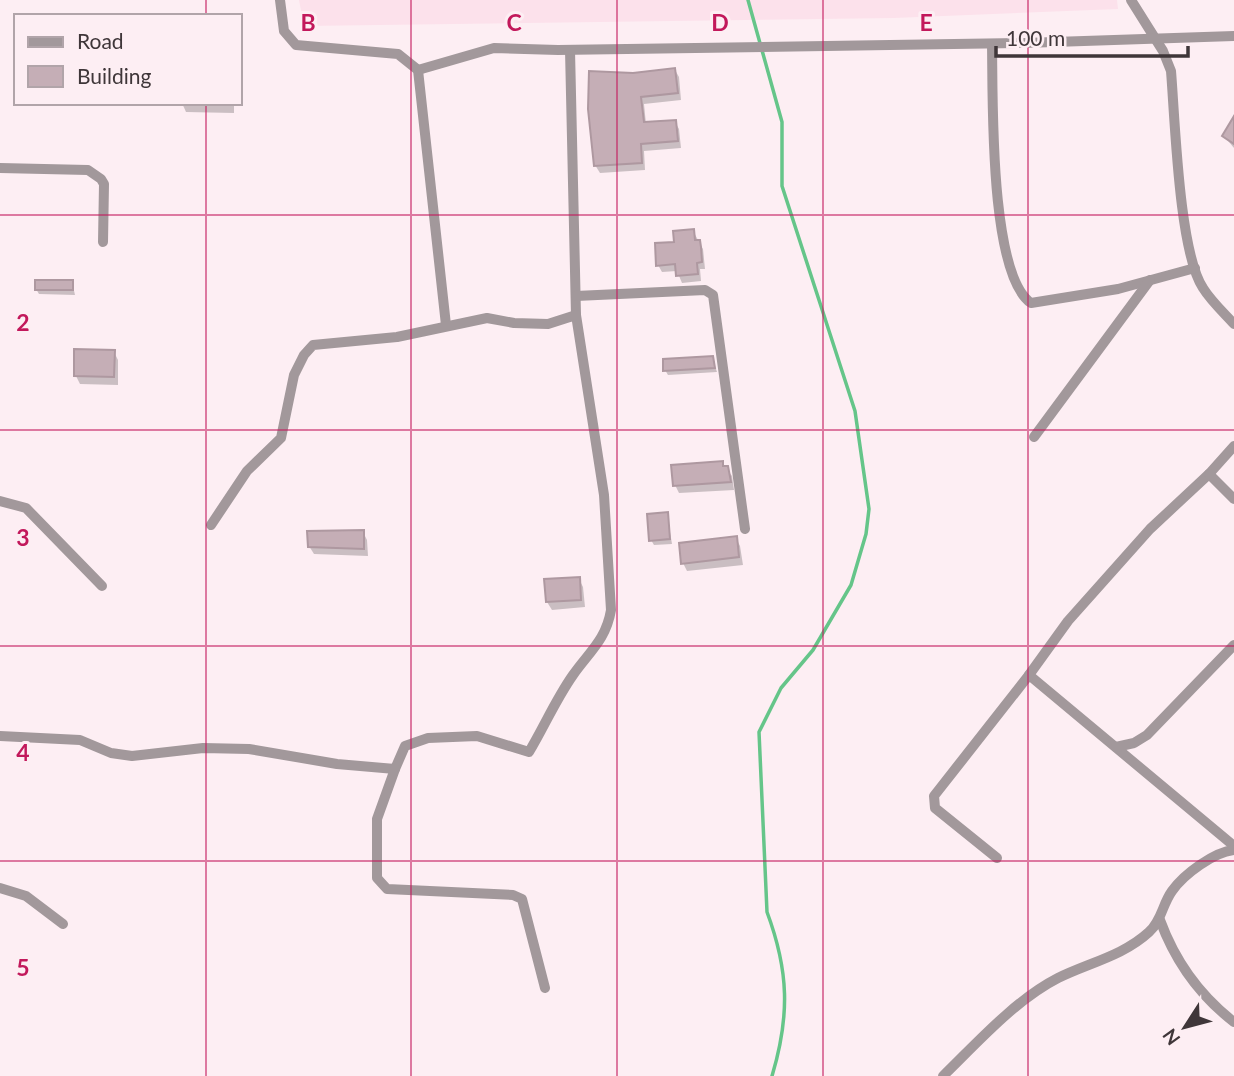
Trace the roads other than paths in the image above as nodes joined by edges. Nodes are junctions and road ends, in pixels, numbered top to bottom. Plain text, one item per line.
1 (281, 0) edge
2 (1131, 0) edge
3 (1234, 36) edge
4 (1156, 40) junction
5 (992, 44) junction
6 (570, 50) junction
7 (418, 70) junction
8 (0, 168) edge
9 (103, 243) dead end
10 (1195, 268) junction
11 (1150, 280) junction
12 (576, 296) junction
13 (576, 314) junction
14 (1234, 324) edge
15 (446, 325) junction
16 (1034, 437) dead end
17 (1234, 446) edge
18 (1209, 474) junction
19 (1234, 499) edge
20 (0, 501) edge
21 (211, 525) dead end
22 (745, 529) dead end
23 (103, 586) dead end
24 (1234, 645) edge
25 (1029, 675) junction
26 (0, 736) edge
27 (1116, 747) junction
28 (395, 769) junction
29 (1234, 848) edge
30 (997, 858) dead end
31 (0, 888) edge
32 (1160, 920) junction
33 (63, 924) dead end
34 (545, 988) dead end
35 (1234, 1022) edge
36 (943, 1076) edge

1 - 7 street
2 - 4 street
3 - 4 street
4 - 5 street
4 - 10 street
5 - 6 street
5 - 11 street
6 - 7 street
6 - 12 street
7 - 15 street
8 - 9 street
10 - 11 street
10 - 14 street
11 - 16 street
12 - 13 street
12 - 22 street
13 - 15 street
13 - 28 street
15 - 21 street
17 - 18 street
18 - 19 street
18 - 25 street
20 - 23 street
24 - 27 street
25 - 27 street
25 - 30 street
26 - 28 street
27 - 29 street
28 - 34 street
29 - 32 street
31 - 33 street
32 - 35 street
32 - 36 street

